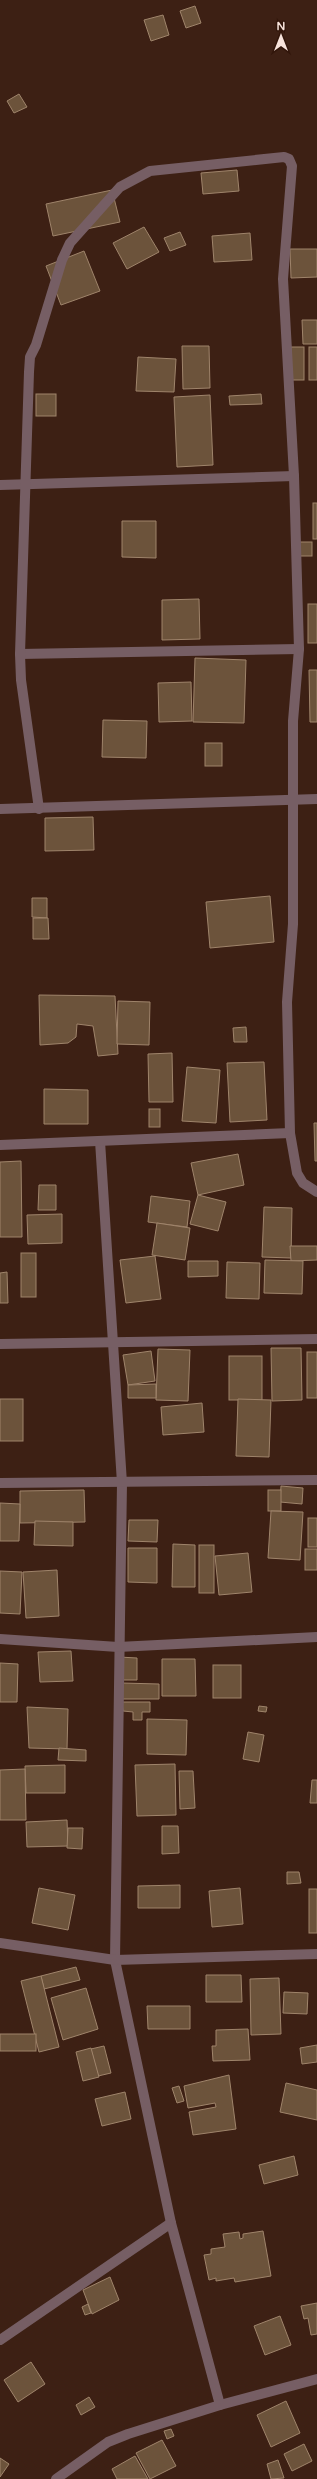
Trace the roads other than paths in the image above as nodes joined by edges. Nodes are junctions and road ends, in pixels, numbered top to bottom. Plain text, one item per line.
1 (294, 476) junction
2 (27, 484) junction
3 (0, 485) edge
4 (299, 649) junction
5 (20, 654) junction
6 (294, 799) junction
7 (317, 799) edge
8 (0, 809) edge
9 (39, 809) junction
10 (290, 1133) junction
11 (100, 1141) junction
12 (0, 1145) edge
13 (317, 1192) edge
14 (317, 1339) edge
15 (114, 1342) junction
16 (0, 1344) edge
17 (317, 1480) edge
18 (122, 1483) junction
19 (0, 1484) edge
20 (317, 1637) edge
21 (0, 1639) edge
22 (118, 1647) junction
23 (0, 1943) edge
24 (317, 1954) edge
25 (115, 1960) junction
26 (171, 2223) junction
27 (0, 2340) edge
28 (317, 2379) edge
29 (220, 2405) junction
30 (56, 2479) edge

1 - 2 street
1 - 2 street
1 - 4 street
2 - 3 street
2 - 5 street
4 - 5 street
4 - 6 street
5 - 9 street
6 - 7 street
6 - 9 street
6 - 10 street
8 - 9 street
10 - 11 street
10 - 13 street
11 - 12 street
11 - 15 street
14 - 15 street
15 - 16 street
15 - 18 street
17 - 18 street
18 - 19 street
18 - 22 street
20 - 22 street
21 - 22 street
22 - 25 street
23 - 25 street
24 - 25 street
25 - 26 street
26 - 27 street
26 - 29 street
28 - 29 street
29 - 30 street

